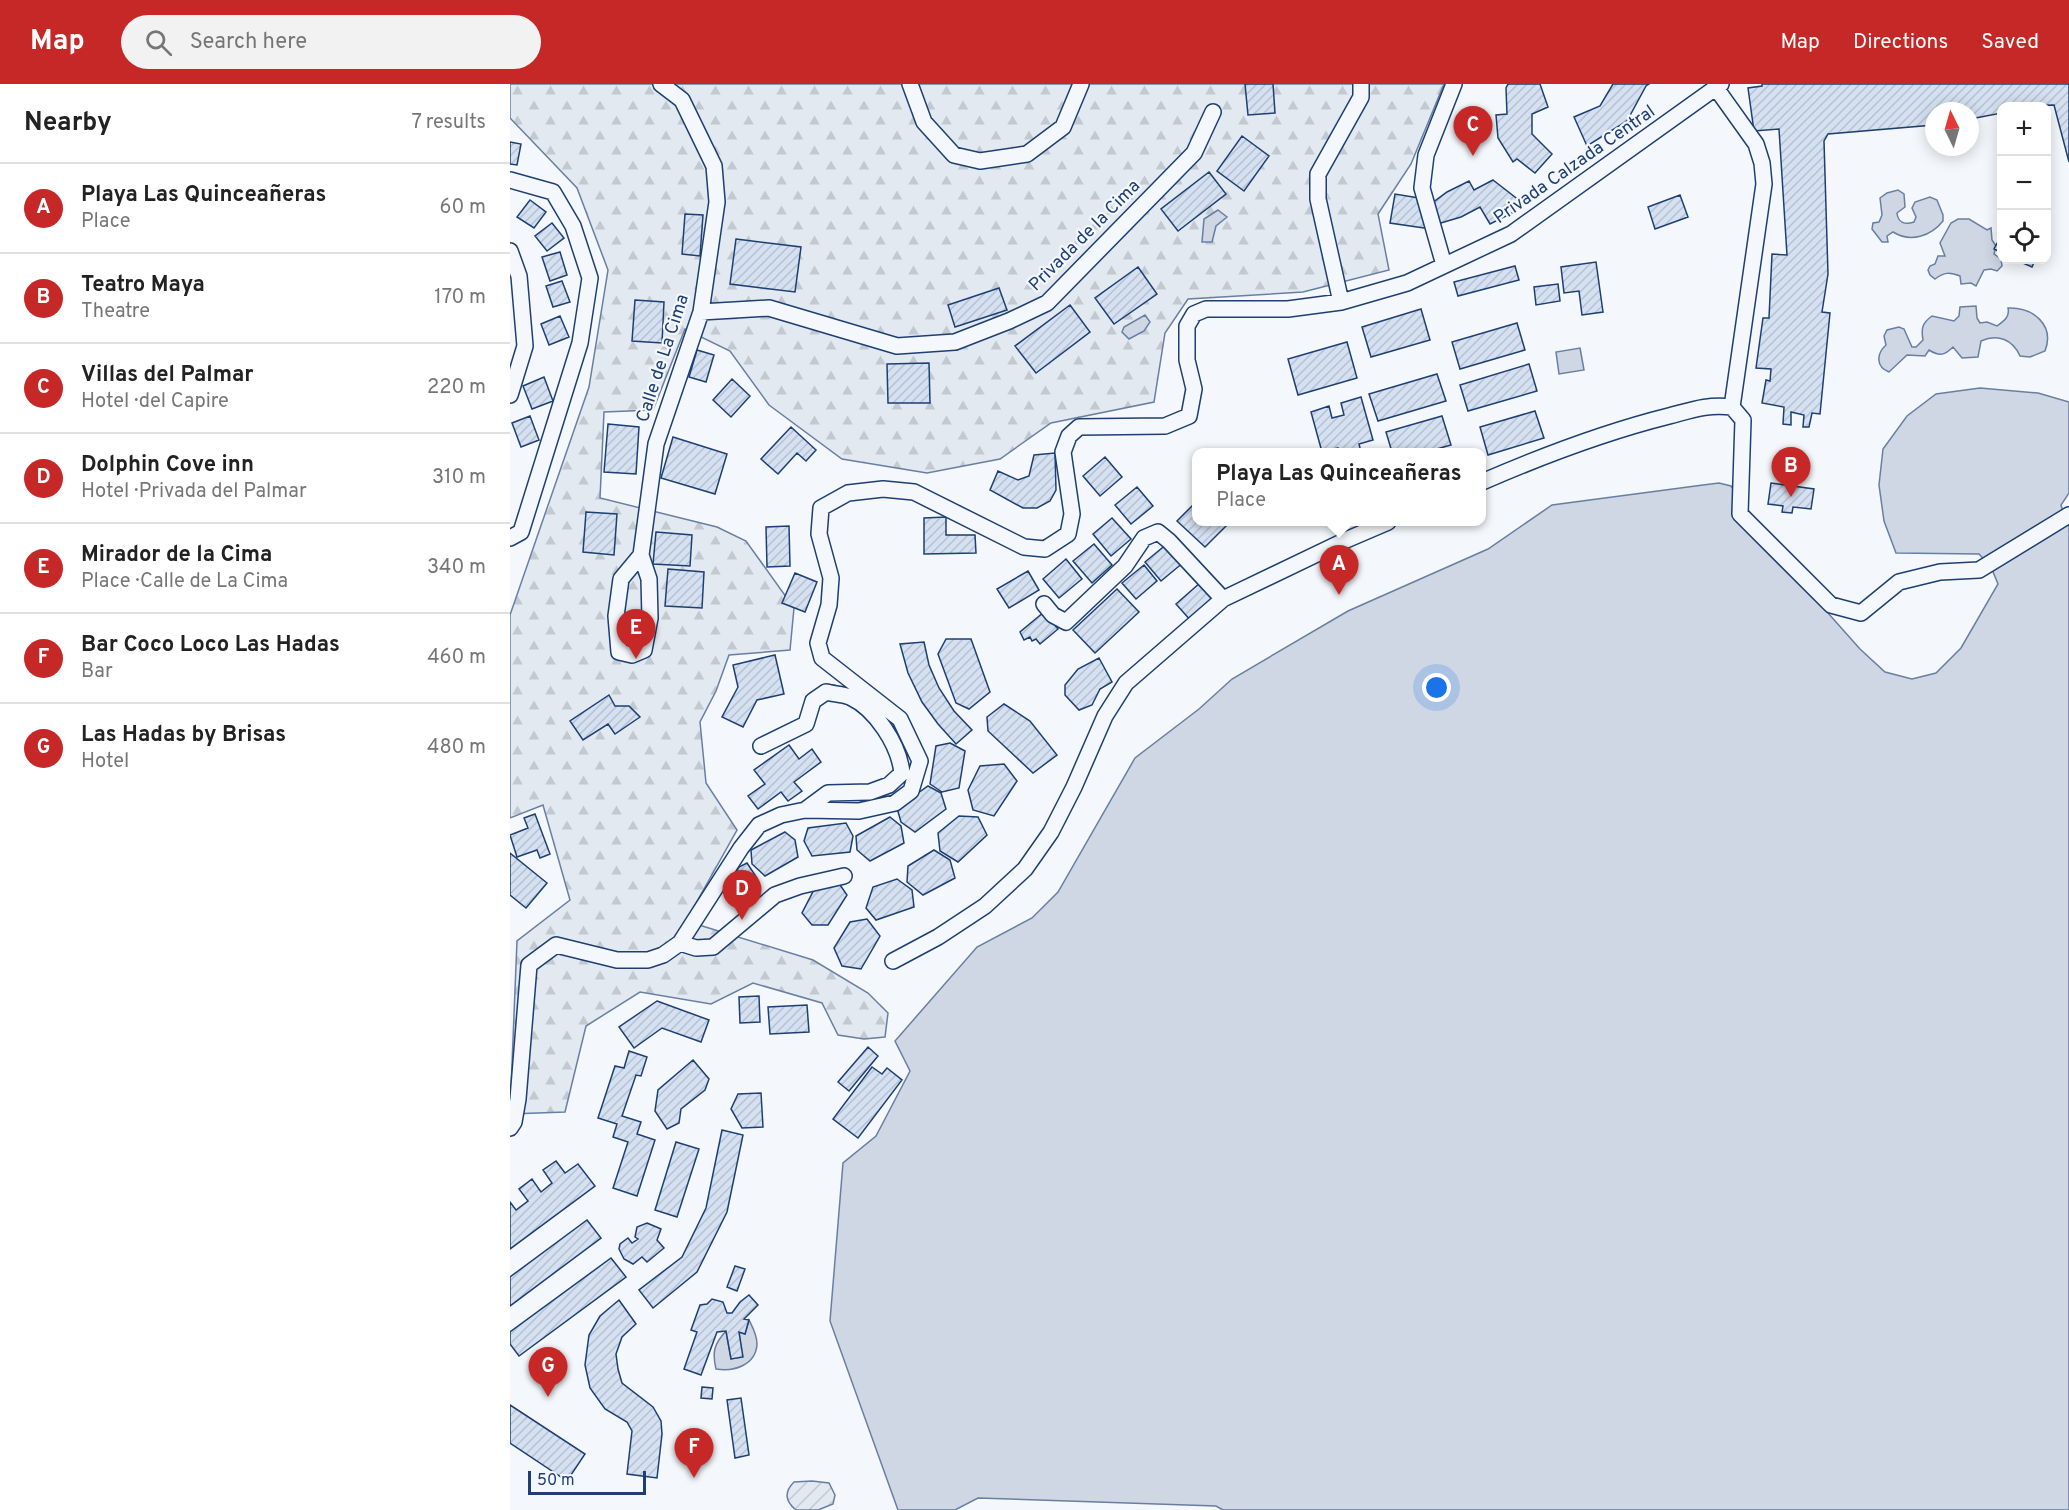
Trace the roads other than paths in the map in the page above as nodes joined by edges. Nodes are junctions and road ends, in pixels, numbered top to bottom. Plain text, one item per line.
1 (661, 84) edge
2 (910, 84) edge
3 (1081, 84) edge
4 (1361, 84) edge
5 (1454, 84) edge
6 (1719, 86) edge
7 (1214, 112) dead end
8 (510, 180) edge
9 (510, 251) edge
10 (1444, 265) junction
11 (1341, 302) junction
12 (701, 312) junction
13 (510, 395) edge
14 (1732, 407) junction
15 (1486, 480) edge
16 (2069, 515) edge
17 (1379, 526) edge
18 (510, 538) edge
19 (641, 555) junction
20 (1223, 599) junction
21 (1044, 604) dead end
22 (761, 746) dead end
23 (805, 810) junction
24 (844, 876) dead end
25 (680, 943) junction
26 (892, 961) dead end
27 (510, 1128) edge

1 - 12 street, Calle de La Cima
2 - 3 street
4 - 11 street
5 - 10 street
6 - 10 street, Privada Calzada Central
6 - 14 street
7 - 12 street, Privada de la Cima
8 - 18 street
9 - 13 street
10 - 11 street, Privada Calzada Central
11 - 23 street, Privada Calzada Central
12 - 19 street, Calle de La Cima
14 - 15 street
14 - 16 street
17 - 20 street
19 - 19 street
20 - 21 street
20 - 26 street
22 - 23 street
23 - 25 street
24 - 25 street
25 - 27 street

